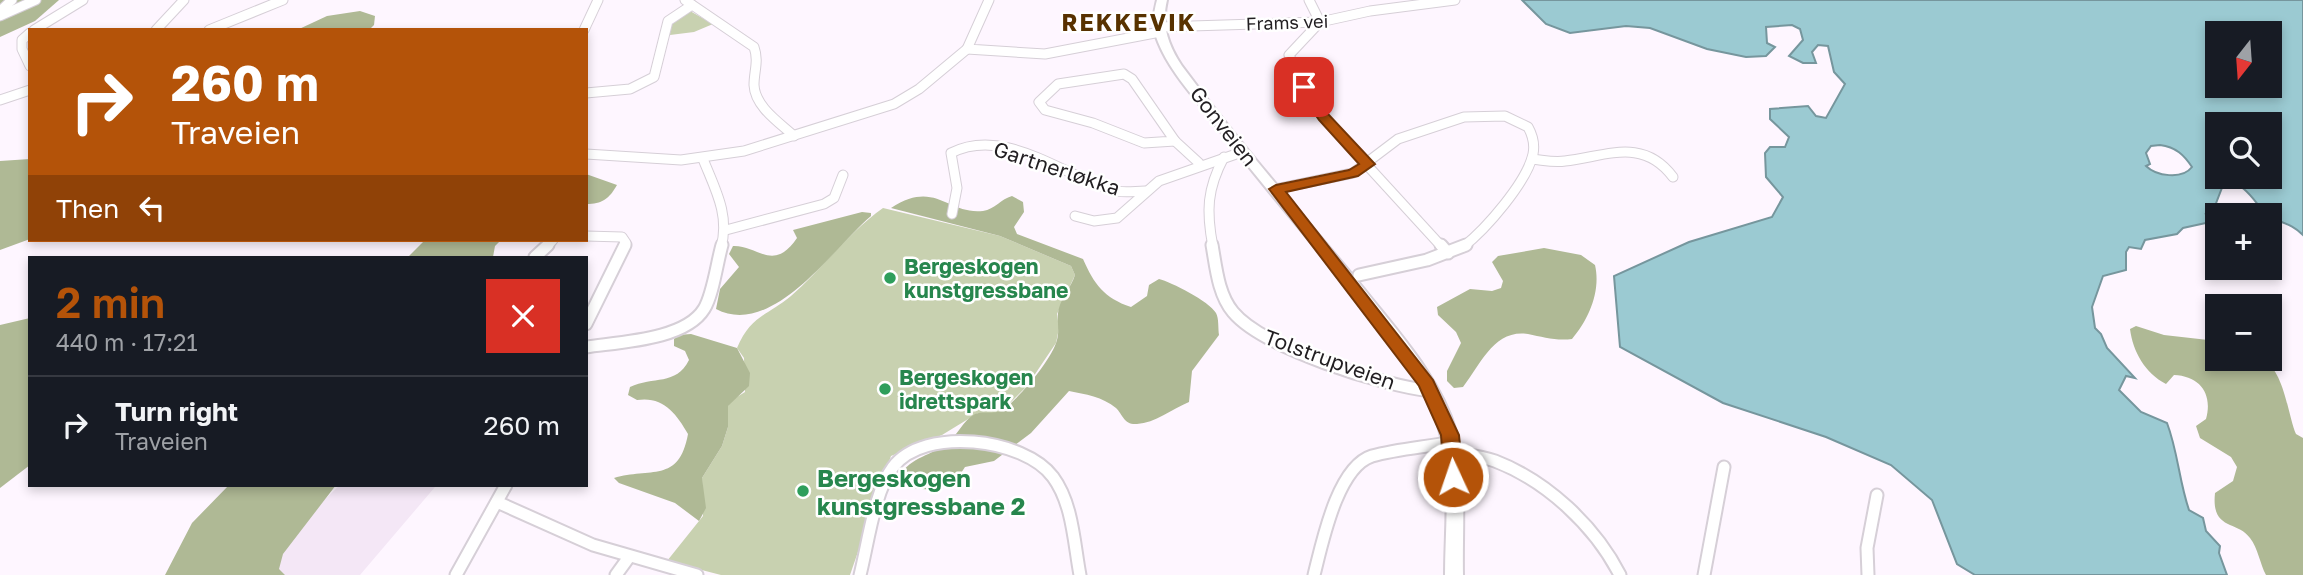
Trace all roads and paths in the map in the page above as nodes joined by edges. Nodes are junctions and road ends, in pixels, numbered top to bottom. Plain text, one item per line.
1 (12, 0) edge
2 (36, 0) edge
3 (83, 0) edge
4 (184, 0) edge
5 (283, 0) edge
6 (598, 0) edge
7 (989, 0) edge
8 (1162, 0) edge
9 (1309, 0) edge
10 (1455, 0) edge
11 (689, 2) edge
12 (0, 11) edge
13 (0, 16) edge
14 (1320, 22) junction
15 (37, 28) edge
16 (158, 28) edge
17 (214, 28) edge
18 (585, 28) edge
19 (1159, 30) junction
20 (28, 35) edge
21 (967, 49) junction
22 (28, 62) edge
23 (28, 91) edge
24 (588, 93) edge
25 (0, 100) edge
26 (794, 136) junction
27 (1176, 141) junction
28 (1242, 152) junction
29 (588, 154) edge
30 (1224, 157) junction
31 (703, 159) junction
32 (1532, 159) junction
33 (1199, 163) junction
34 (1368, 164) junction
35 (843, 175) dead end
36 (1673, 177) dead end
37 (1276, 189) junction
38 (1145, 191) junction
39 (951, 215) dead end
40 (1075, 216) dead end
41 (726, 230) junction
42 (588, 236) edge
43 (549, 242) edge
44 (1448, 253) junction
45 (536, 256) edge
46 (1359, 275) dead end
47 (588, 320) edge
48 (588, 347) edge
49 (1431, 391) junction
50 (1452, 447) junction
51 (1724, 467) dead end
52 (505, 487) edge
53 (1877, 495) dead end
54 (497, 502) junction
55 (629, 557) junction
56 (456, 575) edge
57 (616, 575) edge
58 (697, 575) edge
59 (860, 575) edge
60 (1080, 575) edge
61 (1314, 575) edge
62 (1454, 575) edge
63 (1620, 575) edge
64 (1704, 575) edge
65 (1868, 575) edge

1 - 12 street
2 - 13 street
3 - 15 street
4 - 16 street
5 - 17 street
6 - 18 street
7 - 21 street
8 - 19 street
9 - 14 street
10 - 14 street, Frams vei
11 - 24 street
11 - 26 street
14 - 19 street, Frams vei
14 - 34 street
19 - 21 street, Frams vei
19 - 28 street, Gonveien
20 - 22 street
21 - 26 street
23 - 25 street
26 - 31 street
27 - 27 street
27 - 33 street
28 - 30 street
28 - 37 street, Gonveien
29 - 31 street
30 - 33 street
30 - 49 street, Tolstrupveien
31 - 41 street
32 - 34 street
32 - 36 street
32 - 44 street
33 - 38 street
34 - 37 street
34 - 44 street
35 - 41 street
37 - 49 street, Gonveien
38 - 39 street, Gartnerløkka
38 - 40 street
41 - 48 street
42 - 47 street
43 - 45 street
44 - 46 street
49 - 50 street, Gonveien
50 - 61 street
50 - 62 street, Gonveien
50 - 63 street
51 - 64 street
52 - 54 street
53 - 65 street
54 - 55 street
54 - 56 street
55 - 57 street
55 - 58 street
59 - 60 street

